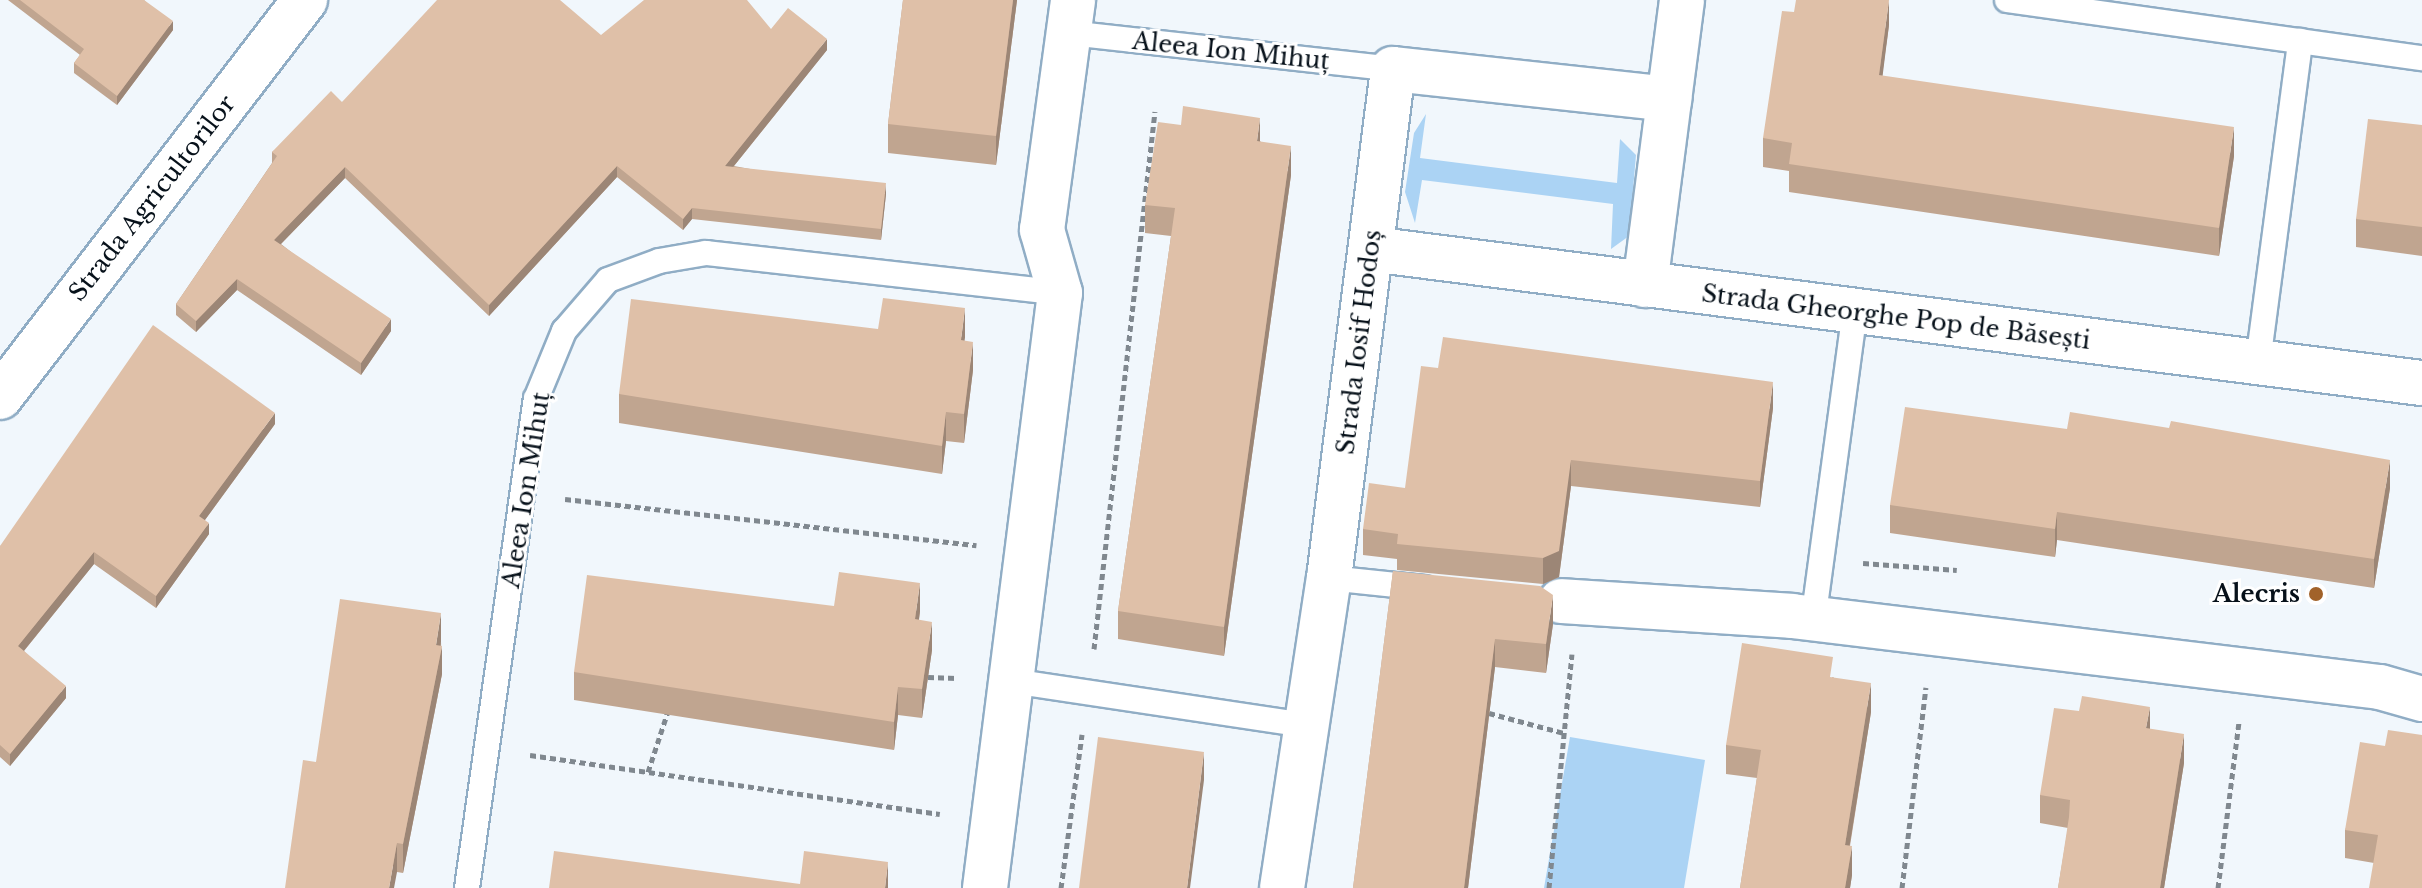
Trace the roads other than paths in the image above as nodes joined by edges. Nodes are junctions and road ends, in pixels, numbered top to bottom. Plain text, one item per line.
1 (305, 0) edge
2 (1682, 0) edge
3 (2007, 0) edge
4 (1071, 17) edge
5 (2300, 41) junction
6 (2422, 58) edge
7 (1393, 69) junction
8 (1669, 99) junction
9 (1371, 249) junction
10 (1645, 285) junction
11 (1060, 293) junction
12 (1855, 312) junction
13 (2258, 362) junction
14 (2422, 383) edge
15 (0, 397) edge
16 (1329, 578) junction
17 (1443, 589) edge
18 (1557, 600) road end
19 (1813, 621) junction
20 (993, 680) junction
21 (2422, 699) edge
22 (1306, 725) junction
23 (467, 888) edge
24 (985, 888) edge
25 (1282, 888) edge

1 - 15 street, Strada Agricultorilor
2 - 8 street
3 - 5 lane
4 - 7 lane, Aleea Ion Mihuț
4 - 11 street, Aleea Ion Mihuț
5 - 6 lane
5 - 13 lane
7 - 8 street
7 - 9 street, Strada Iosif Hodoș
8 - 10 street
9 - 10 street, Strada Gheorghe Pop de Băsești
9 - 16 street, Strada Iosif Hodoș
10 - 12 street, Strada Gheorghe Pop de Băsești
11 - 20 street, Aleea Ion Mihuț
11 - 23 lane, Aleea Ion Mihuț
12 - 13 street, Strada Gheorghe Pop de Băsești
12 - 19 lane
13 - 14 street, Strada Gheorghe Pop de Băsești
16 - 17 lane
16 - 22 street, Strada Iosif Hodoș
18 - 19 street
19 - 21 street
20 - 22 lane
20 - 24 street, Aleea Ion Mihuț
22 - 25 street, Strada Iosif Hodoș

